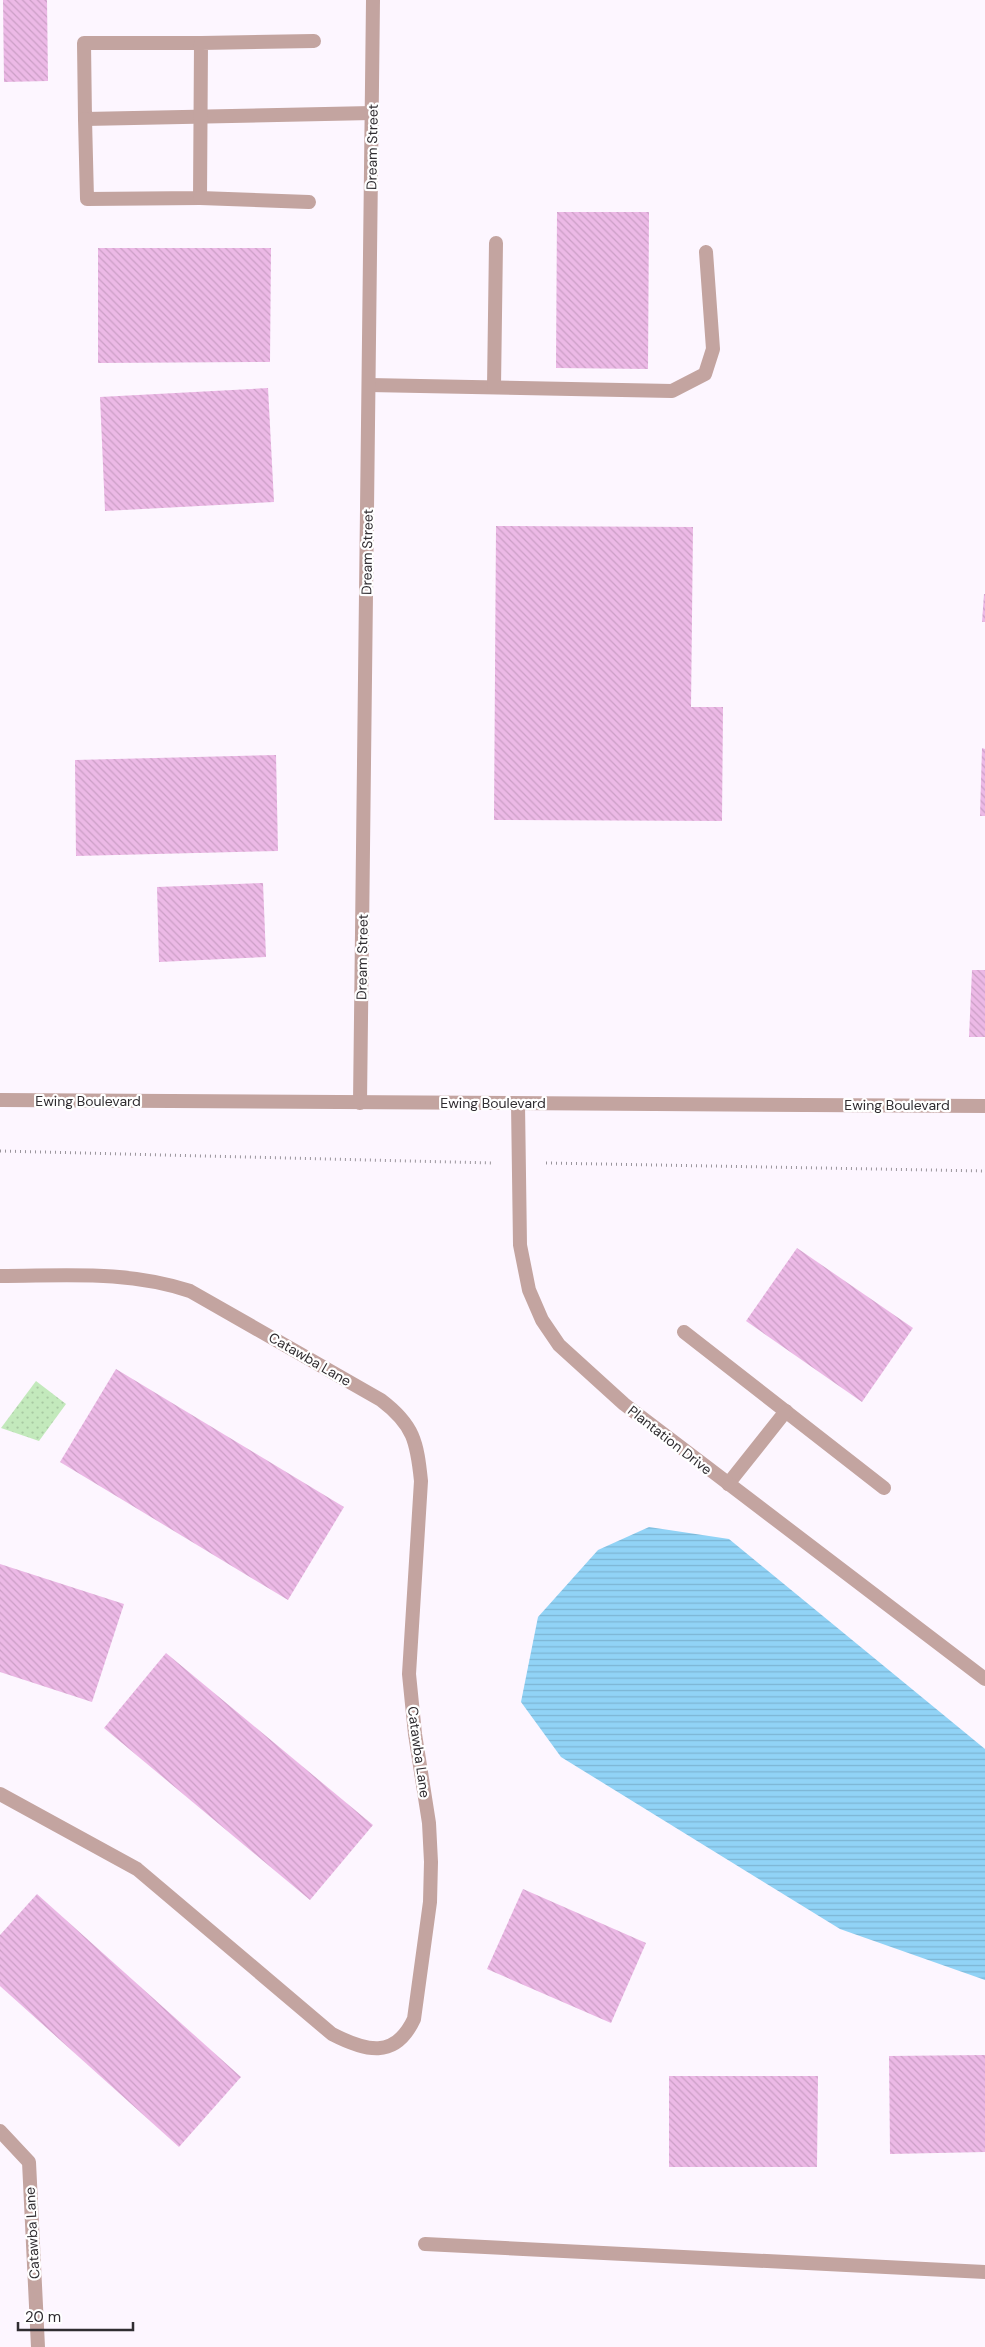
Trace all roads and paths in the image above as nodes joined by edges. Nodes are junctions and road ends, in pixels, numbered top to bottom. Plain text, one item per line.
1 (374, 0) edge
2 (314, 41) dead end
3 (201, 42) junction
4 (372, 113) junction
5 (200, 116) junction
6 (85, 120) junction
7 (200, 198) junction
8 (309, 202) dead end
9 (496, 243) dead end
10 (706, 252) dead end
11 (369, 385) junction
12 (494, 387) junction
13 (0, 1100) edge
14 (360, 1103) junction
15 (518, 1104) junction
16 (985, 1106) edge
17 (0, 1151) edge
18 (558, 1162) dead end
19 (498, 1163) dead end
20 (985, 1171) edge
21 (0, 1276) edge
22 (684, 1332) dead end
23 (786, 1411) junction
24 (728, 1484) junction
25 (884, 1488) dead end
26 (985, 1679) edge
27 (0, 1794) edge
28 (0, 2131) edge
29 (425, 2244) dead end
30 (985, 2272) edge
31 (38, 2347) edge

1 - 4 street, Dream Street
2 - 3 street
3 - 5 street
3 - 6 street
4 - 5 street
4 - 11 street, Dream Street
5 - 6 street
5 - 7 street
6 - 7 street
7 - 8 street
9 - 12 street
10 - 12 street
11 - 12 street
11 - 14 street, Dream Street
13 - 14 street, Ewing Boulevard
14 - 15 street, Ewing Boulevard
15 - 16 street, Ewing Boulevard
15 - 24 street, Plantation Drive
17 - 19 path
18 - 20 path
21 - 27 street, Catawba Lane
22 - 23 street
23 - 24 street
23 - 25 street
24 - 26 street, Plantation Drive
28 - 31 street, Catawba Lane
29 - 30 street

